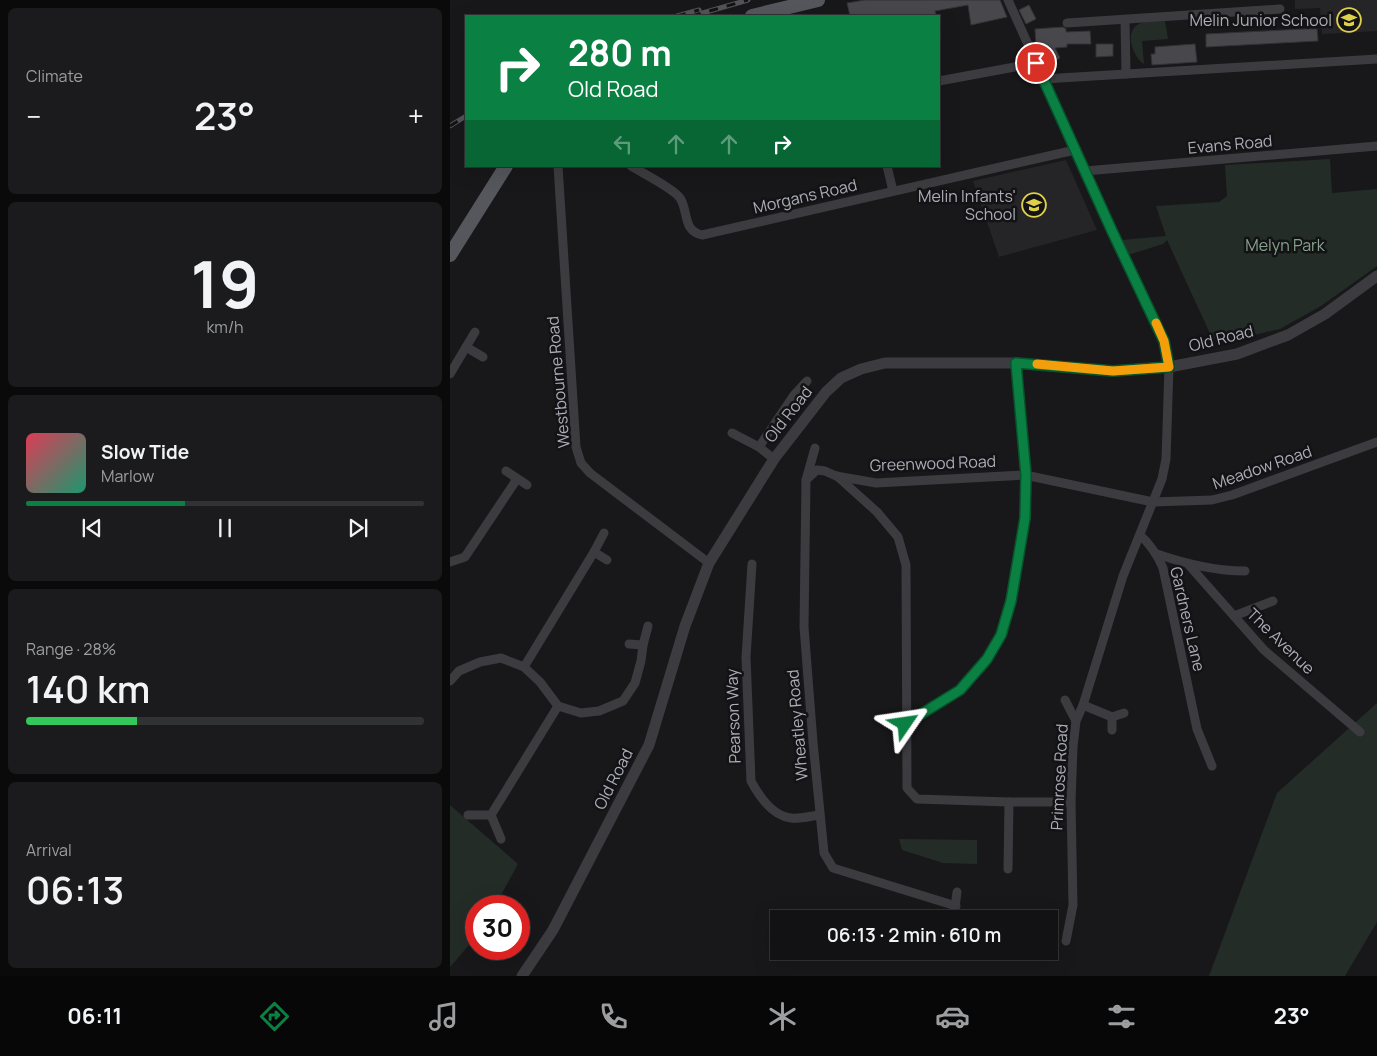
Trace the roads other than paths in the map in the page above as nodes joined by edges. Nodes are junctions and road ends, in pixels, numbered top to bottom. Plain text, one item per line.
1 (818, 0) edge
2 (1008, 0) edge
3 (1280, 9) dead end
4 (756, 15) edge
5 (1125, 20) junction
6 (1068, 23) dead end
7 (1377, 59) edge
8 (1036, 63) junction
9 (1126, 74) junction
10 (1043, 79) junction
11 (940, 81) edge
12 (1377, 146) edge
13 (1075, 150) junction
14 (505, 167) edge
15 (558, 167) edge
16 (633, 167) edge
17 (888, 167) edge
18 (1085, 171) junction
19 (893, 191) junction
20 (450, 255) edge
21 (1377, 276) edge
22 (475, 332) dead end
23 (466, 347) junction
24 (483, 357) dead end
25 (1016, 363) junction
26 (1169, 367) junction
27 (450, 374) edge
28 (807, 381) dead end
29 (732, 433) dead end
30 (1377, 442) edge
31 (758, 447) junction
32 (816, 448) dead end
33 (774, 459) junction
34 (506, 471) dead end
35 (1026, 475) junction
36 (836, 476) junction
37 (516, 479) junction
38 (806, 480) junction
39 (527, 485) dead end
40 (1153, 502) junction
41 (604, 533) dead end
42 (1140, 535) junction
43 (594, 552) junction
44 (1157, 554) junction
45 (606, 560) dead end
46 (450, 562) edge
47 (709, 564) junction
48 (752, 564) dead end
49 (1188, 564) junction
50 (1245, 571) dead end
51 (1273, 601) dead end
52 (1234, 616) junction
53 (648, 626) dead end
54 (629, 644) dead end
55 (643, 645) junction
56 (524, 667) junction
57 (450, 681) edge
58 (1065, 700) dead end
59 (1083, 705) junction
60 (558, 706) junction
61 (1124, 713) dead end
62 (1112, 717) junction
63 (1076, 721) junction
64 (905, 724) junction
65 (1112, 730) dead end
66 (1360, 732) dead end
67 (1212, 766) dead end
68 (1009, 802) junction
69 (1071, 802) junction
70 (468, 815) dead end
71 (492, 815) junction
72 (819, 815) junction
73 (501, 840) dead end
74 (1008, 869) dead end
75 (957, 892) dead end
76 (1066, 941) dead end
77 (522, 976) edge

1 - 4 main road
2 - 8 street
3 - 5 street
5 - 6 street
5 - 9 street
7 - 9 street
8 - 10 street
8 - 11 street
9 - 10 street
10 - 13 street
12 - 18 street, Evans Road
13 - 18 street
13 - 19 street, Morgans Road
14 - 20 main road
15 - 47 street, Westbourne Road
16 - 19 street, Morgans Road
17 - 19 street
18 - 26 street
21 - 26 street, Old Road
22 - 23 street
23 - 24 street
23 - 27 street
25 - 26 street, Old Road
25 - 33 street, Old Road
25 - 35 street
26 - 40 street
28 - 31 street
29 - 31 street
30 - 40 street, Meadow Road
31 - 33 street
32 - 38 street, Wheatley Road
33 - 47 street, Old Road
34 - 37 street
35 - 36 street, Greenwood Road
35 - 40 street, Greenwood Road
35 - 64 street
36 - 38 street, Greenwood Road
36 - 64 street
37 - 39 street
37 - 46 street
38 - 72 street, Wheatley Road
40 - 42 street
41 - 43 street
42 - 44 street, Gardners Lane
42 - 59 street, Primrose Road
43 - 45 street
43 - 56 street
44 - 49 street
44 - 67 street, Gardners Lane
47 - 77 street, Old Road
48 - 72 street, Pearson Way
49 - 50 street
49 - 52 street, The Avenue
51 - 52 street
52 - 66 street, The Avenue
53 - 55 street
54 - 55 street
55 - 60 street
56 - 57 street
56 - 60 street
58 - 63 street
59 - 62 street
59 - 63 street, Primrose Road
60 - 71 street
61 - 62 street
62 - 65 street
63 - 69 street, Primrose Road
64 - 68 street
68 - 69 street
68 - 74 street
69 - 76 street, Primrose Road
70 - 71 street
71 - 73 street
72 - 75 street, Wheatley Road

